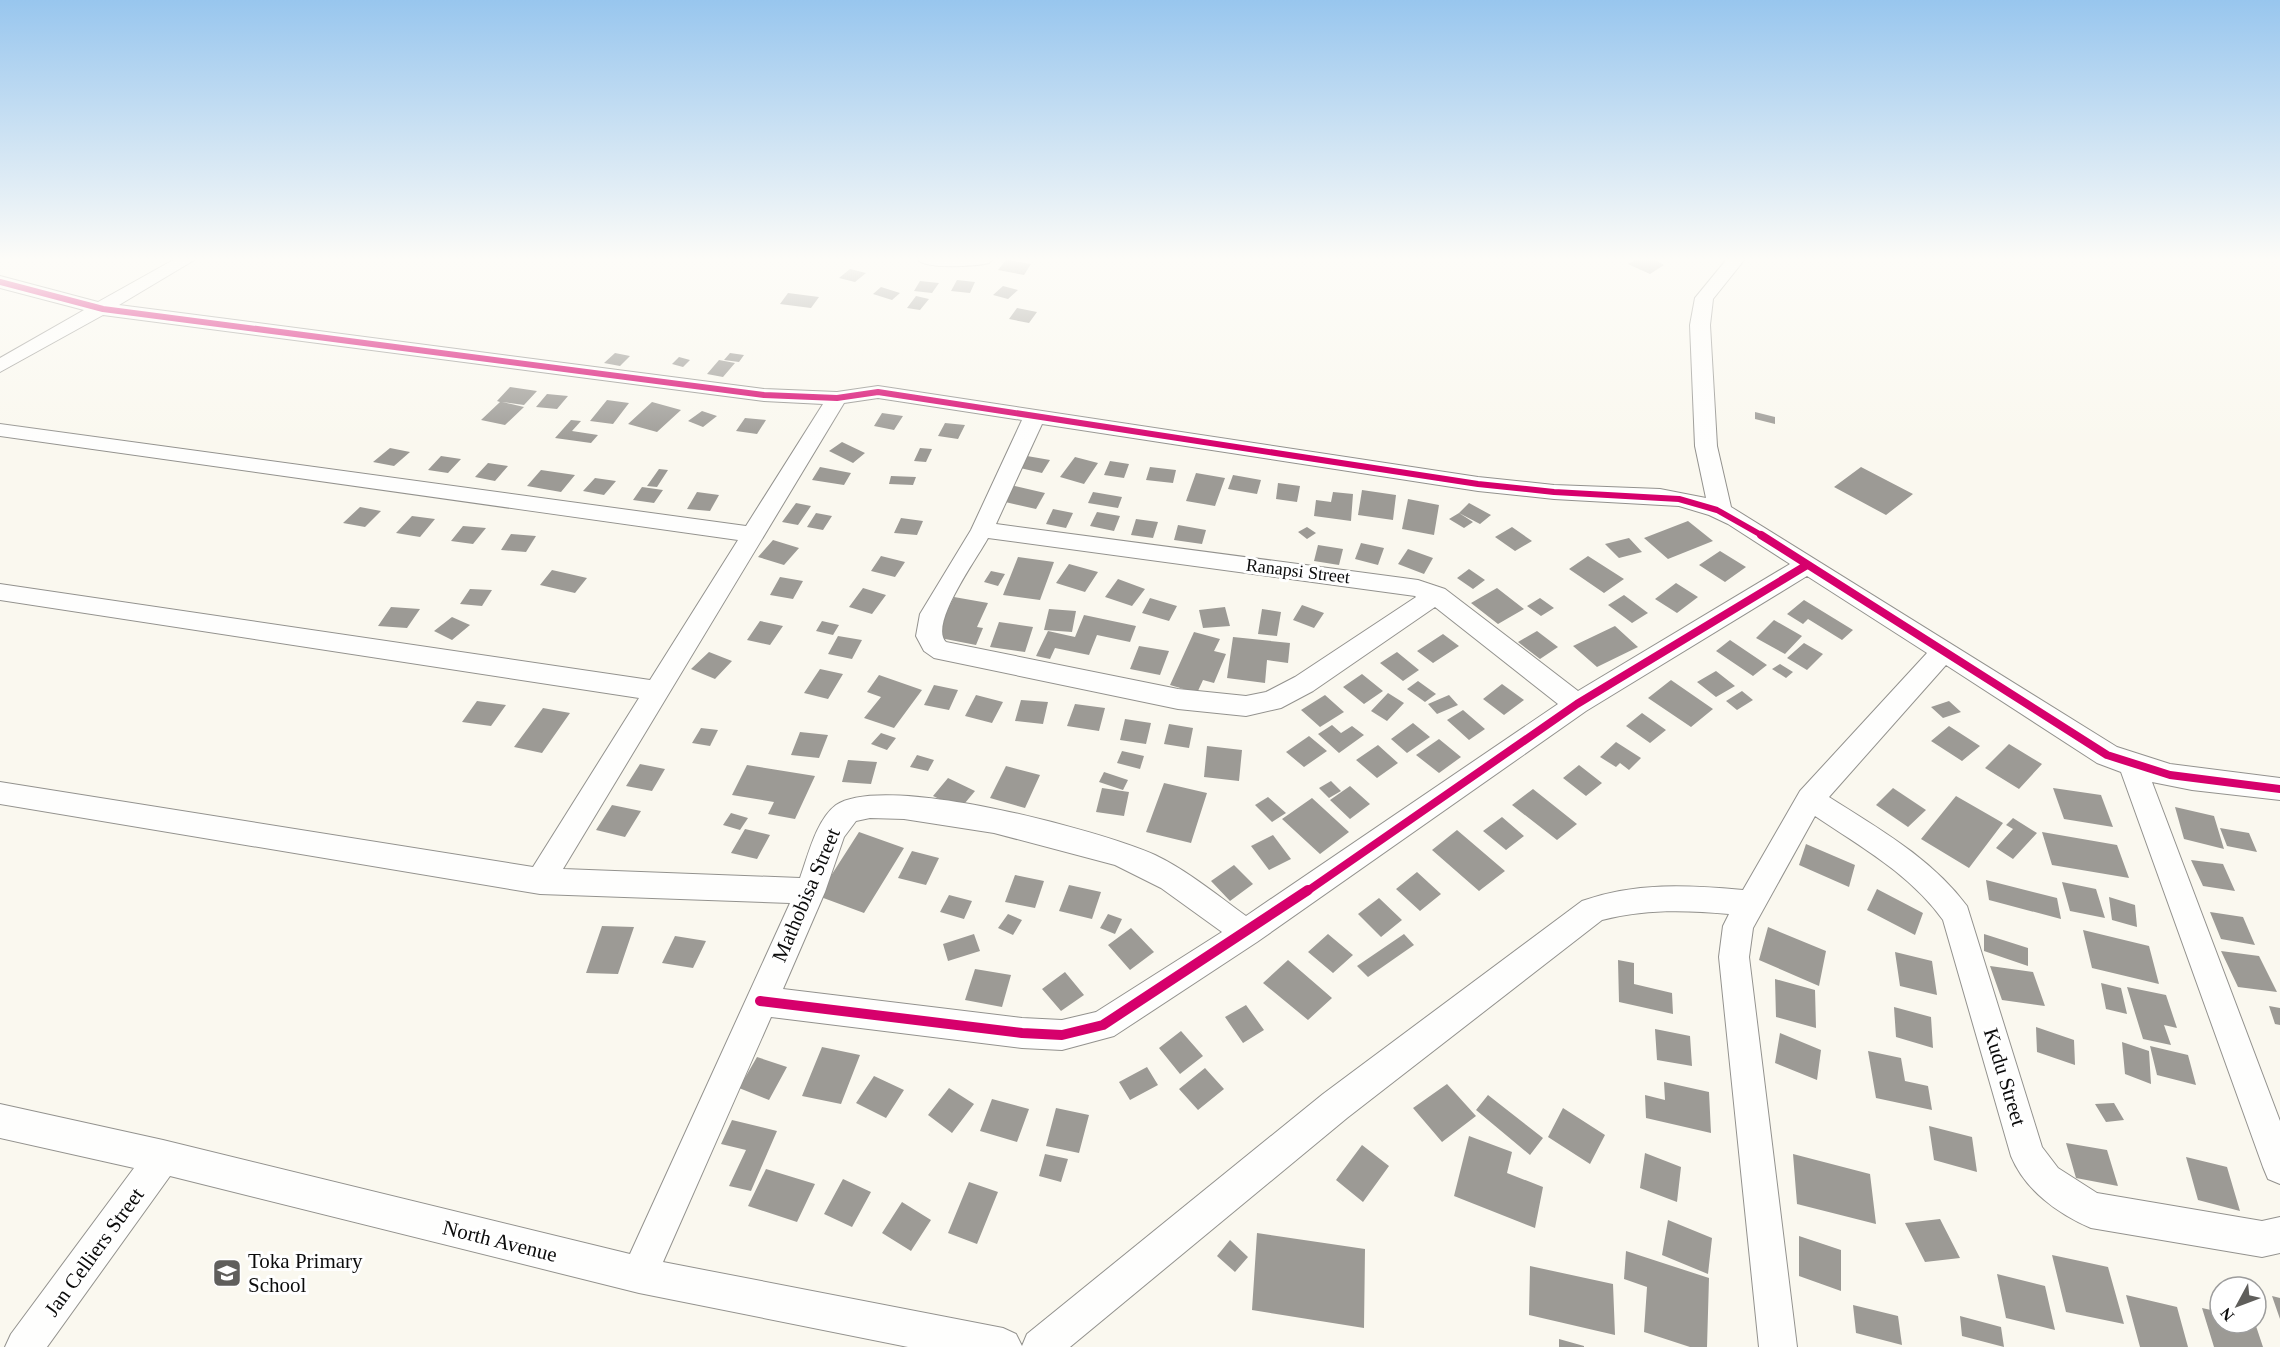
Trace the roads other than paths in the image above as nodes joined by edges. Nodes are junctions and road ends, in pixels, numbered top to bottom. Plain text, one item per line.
1 (80, 322) edge
2 (202, 322) edge
3 (1700, 322) edge
4 (0, 366) edge
5 (837, 398) junction
6 (1035, 416) junction
7 (0, 430) edge
8 (1720, 510) junction
9 (982, 530) junction
10 (755, 535) junction
11 (1807, 565) junction
12 (0, 592) edge
13 (1436, 595) junction
14 (1943, 652) junction
15 (656, 692) junction
16 (1577, 704) junction
17 (2133, 768) junction
18 (2280, 789) edge
19 (0, 793) edge
20 (1810, 799) junction
21 (540, 881) junction
22 (810, 891) junction
23 (1751, 904) junction
24 (1246, 933) junction
25 (760, 1001) junction
26 (0, 1121) edge
27 (163, 1158) junction
28 (2280, 1167) edge
29 (2280, 1235) edge
30 (639, 1275) junction
31 (24, 1347) edge
32 (1003, 1347) edge
33 (1040, 1347) edge
34 (1778, 1347) edge

1 - 4 street
2 - 5 street
3 - 8 street
5 - 6 street
5 - 10 street
6 - 8 street
6 - 9 street
7 - 10 street
8 - 11 street
9 - 13 street, Ranapsi Street
9 - 13 street
10 - 15 street
11 - 14 street
11 - 16 street
12 - 15 street
13 - 16 street, Ranapsi Street
14 - 17 street
14 - 20 street
15 - 21 street
16 - 24 street
17 - 18 street
17 - 28 street
19 - 21 street
20 - 23 street
20 - 29 street, Kudu Street
21 - 22 street
22 - 24 street, Mathobisa Street
22 - 25 street, Mathobisa Street
23 - 33 street
23 - 34 street
24 - 25 street
25 - 30 street, Mathobisa Street
26 - 27 street, North Avenue
27 - 30 street, North Avenue
27 - 31 street, Jan Celliers Street
30 - 32 street, North Avenue

